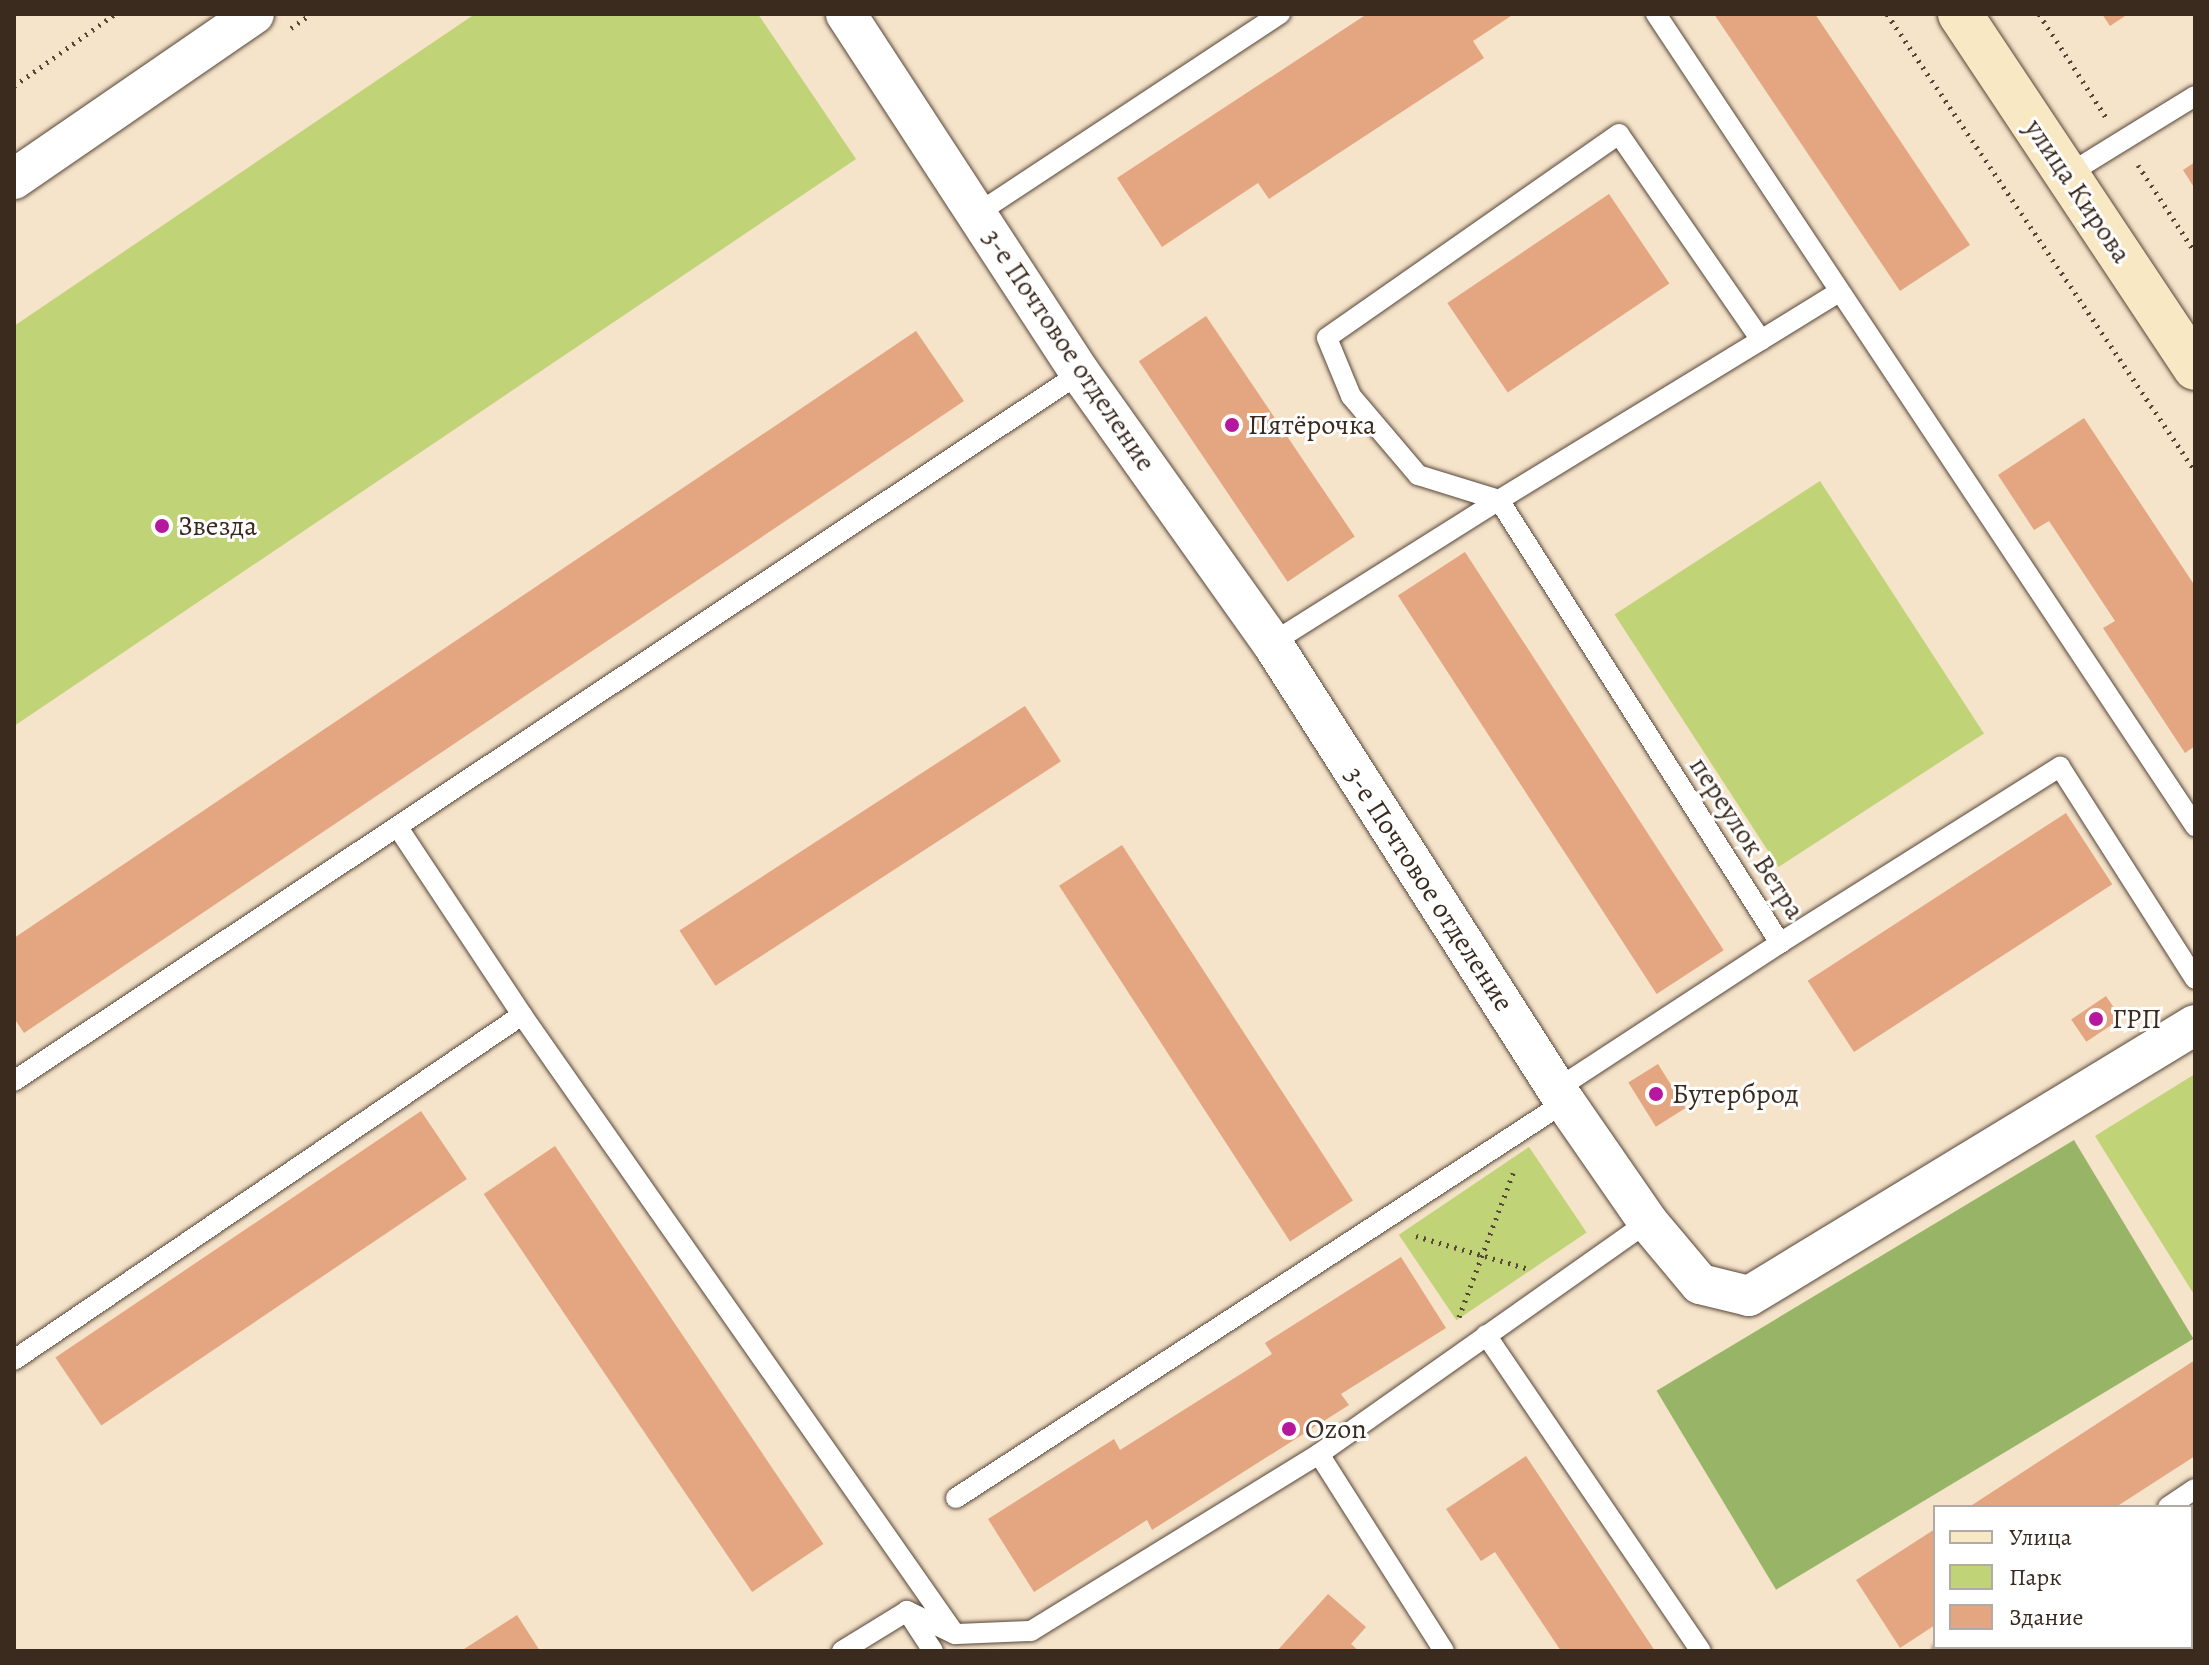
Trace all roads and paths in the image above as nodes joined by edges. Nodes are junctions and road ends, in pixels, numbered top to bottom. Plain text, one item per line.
1 (115, 14) edge
2 (254, 14) edge
3 (846, 14) edge
4 (1280, 14) edge
5 (1656, 14) edge
6 (1887, 14) edge
7 (1960, 14) edge
8 (14, 86) edge
9 (2195, 96) edge
10 (2067, 175) junction
11 (14, 179) edge
12 (978, 213) junction
13 (1839, 292) junction
14 (1761, 340) junction
15 (2195, 368) edge
16 (1080, 373) junction
17 (2195, 471) edge
18 (1499, 500) junction
19 (1272, 643) junction
20 (2195, 826) edge
21 (399, 829) junction
22 (1780, 943) junction
23 (2195, 979) edge
24 (522, 1015) junction
25 (2195, 1025) edge
26 (14, 1081) edge
27 (1561, 1095) junction
28 (1533, 1124) junction
29 (1648, 1222) junction
30 (1375, 1224) junction
31 (1480, 1256) junction
32 (1564, 1279) junction
33 (1486, 1335) junction
34 (14, 1360) edge
35 (1441, 1367) junction
36 (1319, 1454) junction
37 (2195, 1489) edge
38 (956, 1498) dead end
39 (2171, 1505) edge
40 (907, 1611) junction
41 (955, 1634) junction
42 (842, 1651) edge
43 (933, 1651) edge
44 (1444, 1651) edge
45 (1701, 1651) edge

1 - 8 path
2 - 11 street
3 - 12 street, 3-е Почтовое отделение
4 - 12 lane
5 - 13 lane
6 - 17 path
7 - 10 main road, улица Кирова
9 - 10 lane
10 - 15 main road, улица Кирова
12 - 16 street, 3-е Почтовое отделение
13 - 14 lane
13 - 20 lane
14 - 18 lane
14 - 18 lane
16 - 19 street, 3-е Почтовое отделение
16 - 21 lane
18 - 19 lane
18 - 22 lane, переулок Ветра
19 - 27 street, 3-е Почтовое отделение
21 - 24 lane
21 - 26 lane
22 - 23 lane, переулок Ветра
22 - 27 lane
24 - 34 lane
24 - 41 lane
25 - 29 street, 3-е Почтовое отделение
27 - 28 lane
27 - 29 street, 3-е Почтовое отделение
28 - 30 lane
28 - 31 path
29 - 32 lane
30 - 31 path
30 - 38 lane
31 - 32 path
31 - 35 path
32 - 33 lane
33 - 35 lane
33 - 45 lane
35 - 36 lane
36 - 41 lane
36 - 44 lane
37 - 39 lane
40 - 41 lane
40 - 42 lane
40 - 43 lane

